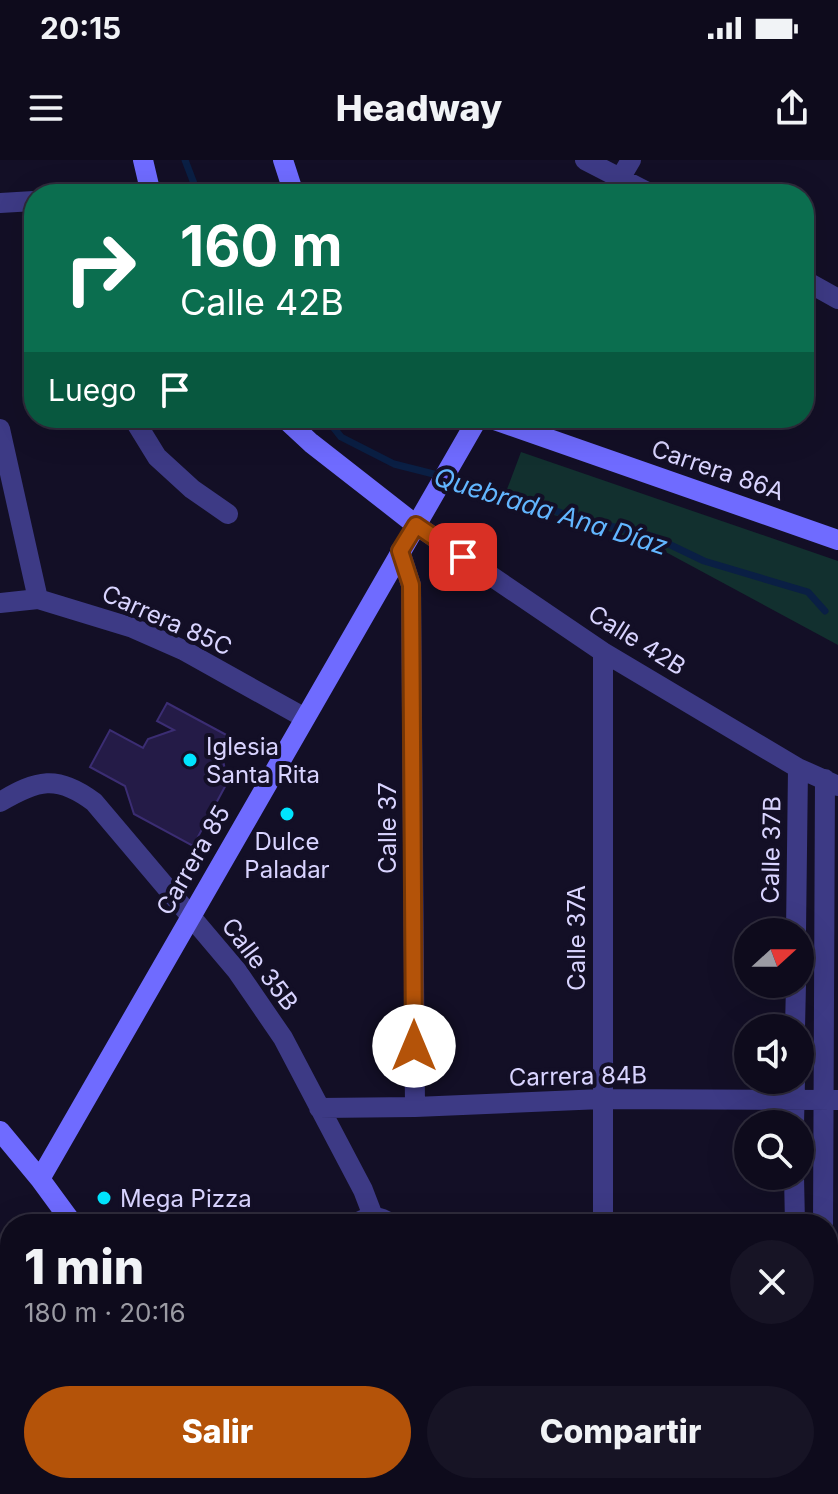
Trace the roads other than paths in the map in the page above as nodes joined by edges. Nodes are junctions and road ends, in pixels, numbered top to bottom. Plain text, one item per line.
1 (143, 160) edge
2 (283, 160) edge
3 (585, 160) edge
4 (621, 177) edge
5 (144, 184) edge
6 (291, 184) edge
7 (24, 202) edge
8 (0, 203) edge
9 (814, 286) edge
10 (838, 299) edge
11 (139, 428) edge
12 (295, 428) edge
13 (472, 428) edge
14 (518, 428) edge
15 (0, 429) edge
16 (228, 514) dead end
17 (421, 516) junction
18 (838, 540) edge
19 (400, 551) junction
20 (38, 599) junction
21 (0, 603) edge
22 (603, 652) junction
23 (305, 718) junction
24 (798, 768) junction
25 (831, 782) edge
26 (0, 802) edge
27 (191, 916) junction
28 (796, 918) edge
29 (734, 1093) edge
30 (809, 1094) edge
31 (602, 1099) junction
32 (831, 1100) edge
33 (415, 1107) junction
34 (319, 1108) junction
35 (0, 1131) edge
36 (40, 1179) junction
37 (794, 1190) edge
38 (66, 1214) edge
39 (371, 1214) edge
40 (603, 1214) edge
41 (795, 1214) edge
42 (824, 1214) edge

1 - 5 street
2 - 6 street
3 - 4 street
7 - 8 street
9 - 10 street
11 - 16 street
12 - 17 street
13 - 17 street
14 - 18 street, Carrera 86A
15 - 20 street
17 - 19 street, Carrera 85
17 - 22 street, Calle 42B
19 - 23 street, Carrera 85
19 - 33 street, Calle 37
20 - 21 street, Carrera 85C
20 - 23 street, Carrera 85C
22 - 24 street, Calle 42B
22 - 31 street, Calle 37A
23 - 27 street, Carrera 85
24 - 25 street, Calle 42B
24 - 28 street, Calle 37B
25 - 32 street
26 - 27 street, Calle 35B
27 - 34 street, Calle 35B
27 - 36 street, Carrera 85
29 - 31 street, Carrera 84B
30 - 32 street, Carrera 84B
31 - 33 street, Carrera 84B
31 - 40 street, Calle 37A
32 - 42 street
33 - 34 street, Carrera 84B
34 - 39 street, Calle 35B
35 - 36 street
36 - 38 street
37 - 41 street

